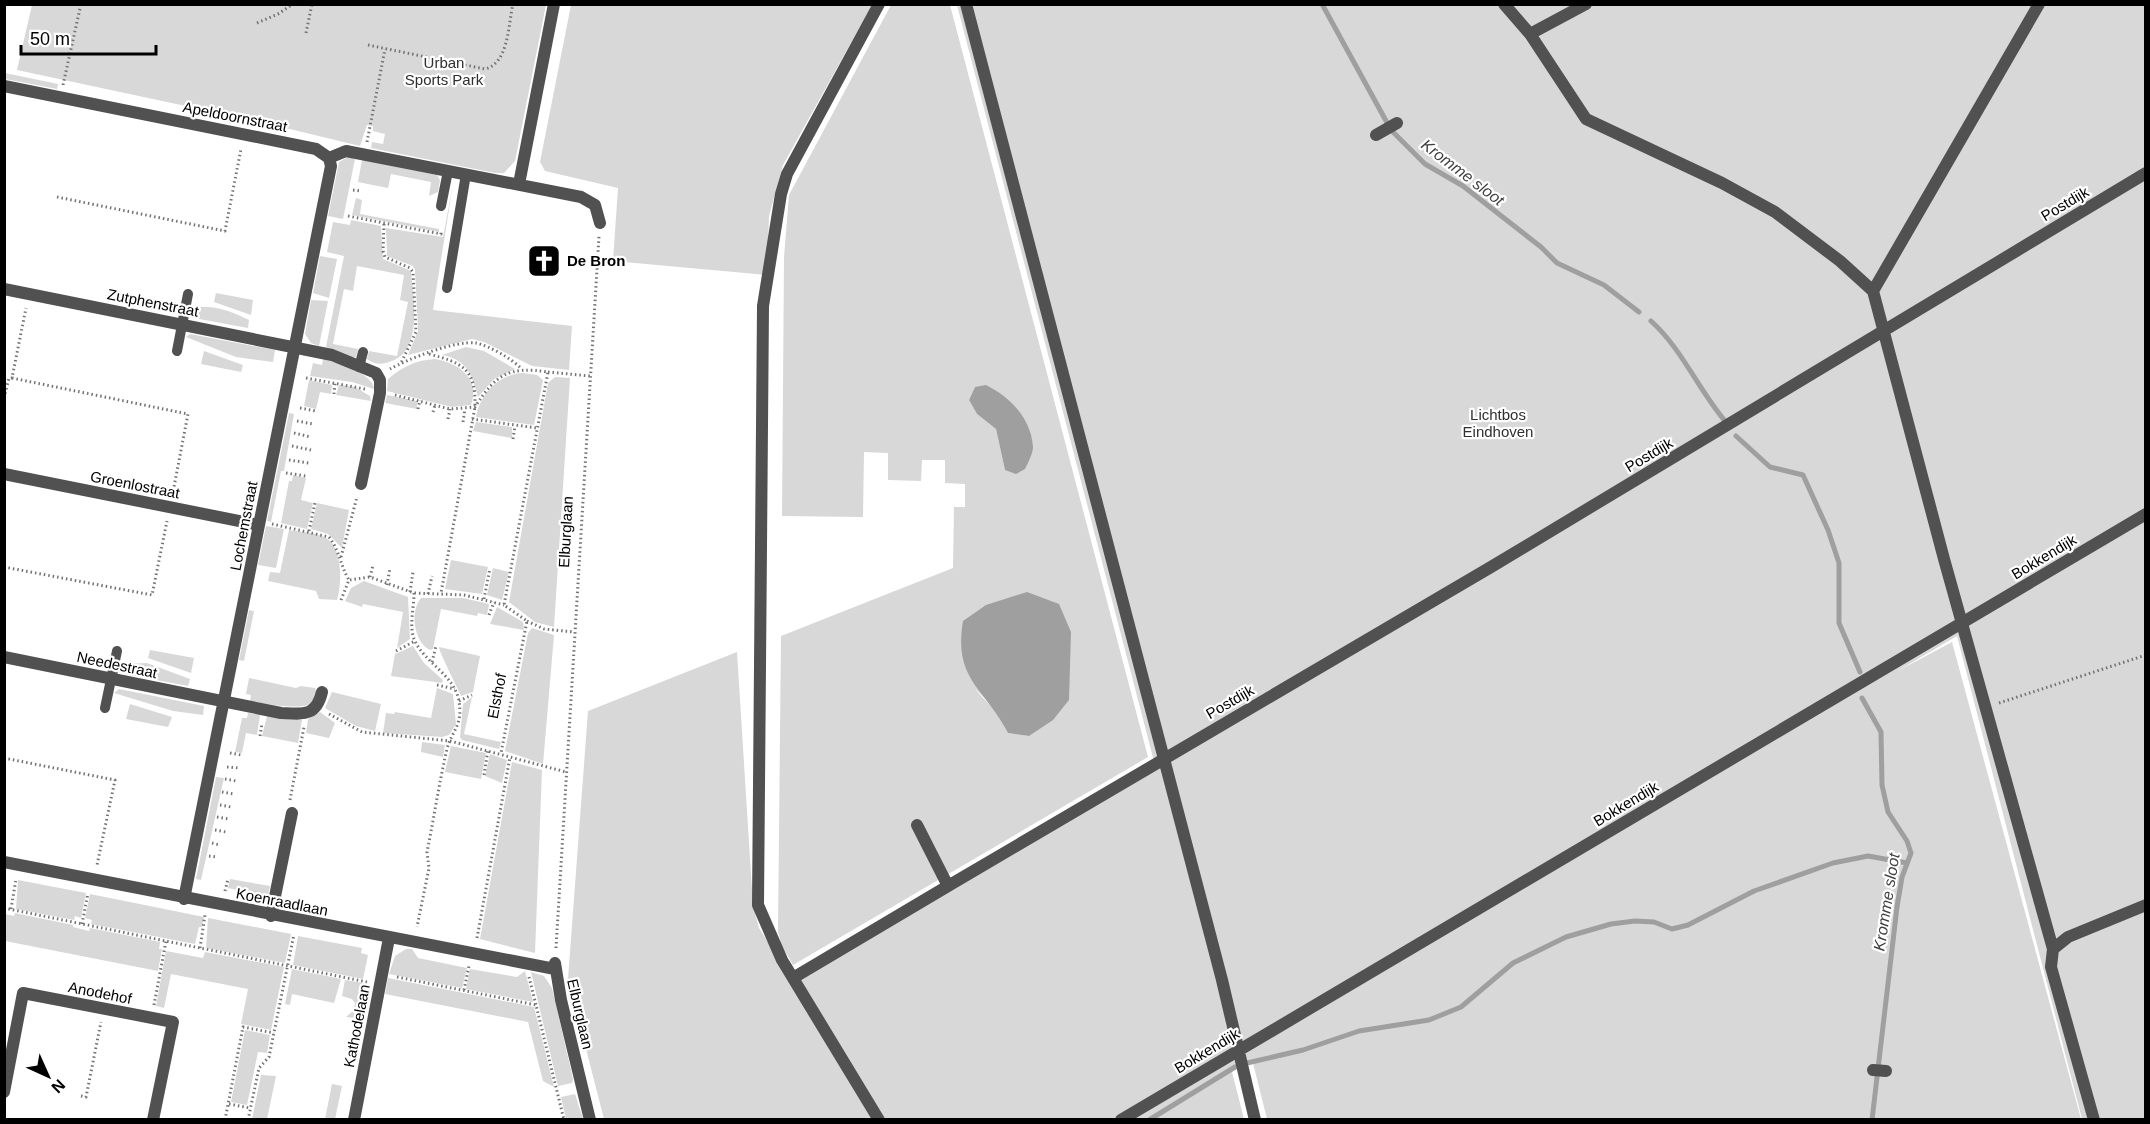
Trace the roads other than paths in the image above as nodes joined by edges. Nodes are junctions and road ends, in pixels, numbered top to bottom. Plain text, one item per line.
1 (554, 4) edge
2 (879, 4) edge
3 (966, 4) edge
4 (1504, 4) edge
5 (1586, 4) edge
6 (2039, 4) edge
7 (1530, 34) junction
8 (4, 86) edge
9 (1397, 123) dead end
10 (1381, 132) dead end
11 (329, 159) junction
12 (448, 171) junction
13 (2145, 173) edge
14 (466, 174) junction
15 (519, 184) junction
16 (441, 206) dead end
17 (600, 223) road end
18 (447, 288) dead end
19 (4, 289) edge
20 (1873, 291) junction
21 (188, 294) dead end
22 (182, 324) junction
23 (1885, 330) junction
24 (295, 347) junction
25 (177, 351) dead end
26 (363, 352) dead end
27 (359, 367) junction
28 (4, 474) edge
29 (361, 484) road end
30 (2145, 514) edge
31 (259, 525) junction
32 (1962, 623) junction
33 (117, 651) dead end
34 (4, 657) edge
35 (110, 679) junction
36 (322, 692) dead end
37 (224, 702) junction
38 (105, 708) dead end
39 (1164, 758) junction
40 (292, 813) road end
41 (917, 825) dead end
42 (4, 862) edge
43 (948, 886) junction
44 (184, 899) junction
45 (2145, 905) edge
46 (271, 915) junction
47 (389, 938) junction
48 (2053, 949) junction
49 (555, 966) joint
50 (793, 978) junction
51 (1237, 1050) junction
52 (4, 1092) edge
53 (153, 1119) edge
54 (354, 1119) edge
55 (590, 1119) edge
56 (879, 1119) edge
57 (1121, 1119) edge
58 (1255, 1119) edge
59 (2094, 1119) edge

1 - 15 street
2 - 50 street
3 - 39 street
4 - 7 street
5 - 7 street
6 - 20 street
7 - 20 street
8 - 11 street, Apeldoornstraat
9 - 10 street
11 - 12 street
11 - 24 street, Lochemstraat
12 - 14 street
12 - 16 lane
13 - 23 street, Postdijk
14 - 15 street
14 - 18 lane
15 - 17 street
19 - 22 street, Zutphenstraat
20 - 23 street
21 - 22 lane
22 - 24 street, Zutphenstraat
22 - 25 lane
23 - 32 street
23 - 39 street, Postdijk
24 - 27 street
24 - 31 street, Lochemstraat
26 - 27 lane
27 - 29 street
28 - 31 street, Groenlostraat
30 - 32 street, Bokkendijk
31 - 37 street, Lochemstraat
32 - 48 street
32 - 51 street, Bokkendijk
33 - 35 lane
34 - 35 street, Needestraat
35 - 37 street, Needestraat
35 - 38 lane
36 - 37 street
37 - 44 street, Lochemstraat
39 - 43 street, Postdijk
39 - 51 street
40 - 46 street
41 - 43 street
42 - 44 street, Koenraadlaan
43 - 50 street, Postdijk
44 - 46 street, Koenraadlaan
45 - 48 street
46 - 47 street, Koenraadlaan
47 - 49 street, Koenraadlaan
47 - 54 street, Kathodelaan
48 - 59 street
49 - 55 street, Elburglaan
50 - 56 street
51 - 57 street, Bokkendijk
51 - 58 street
52 - 53 street, Anodehof

